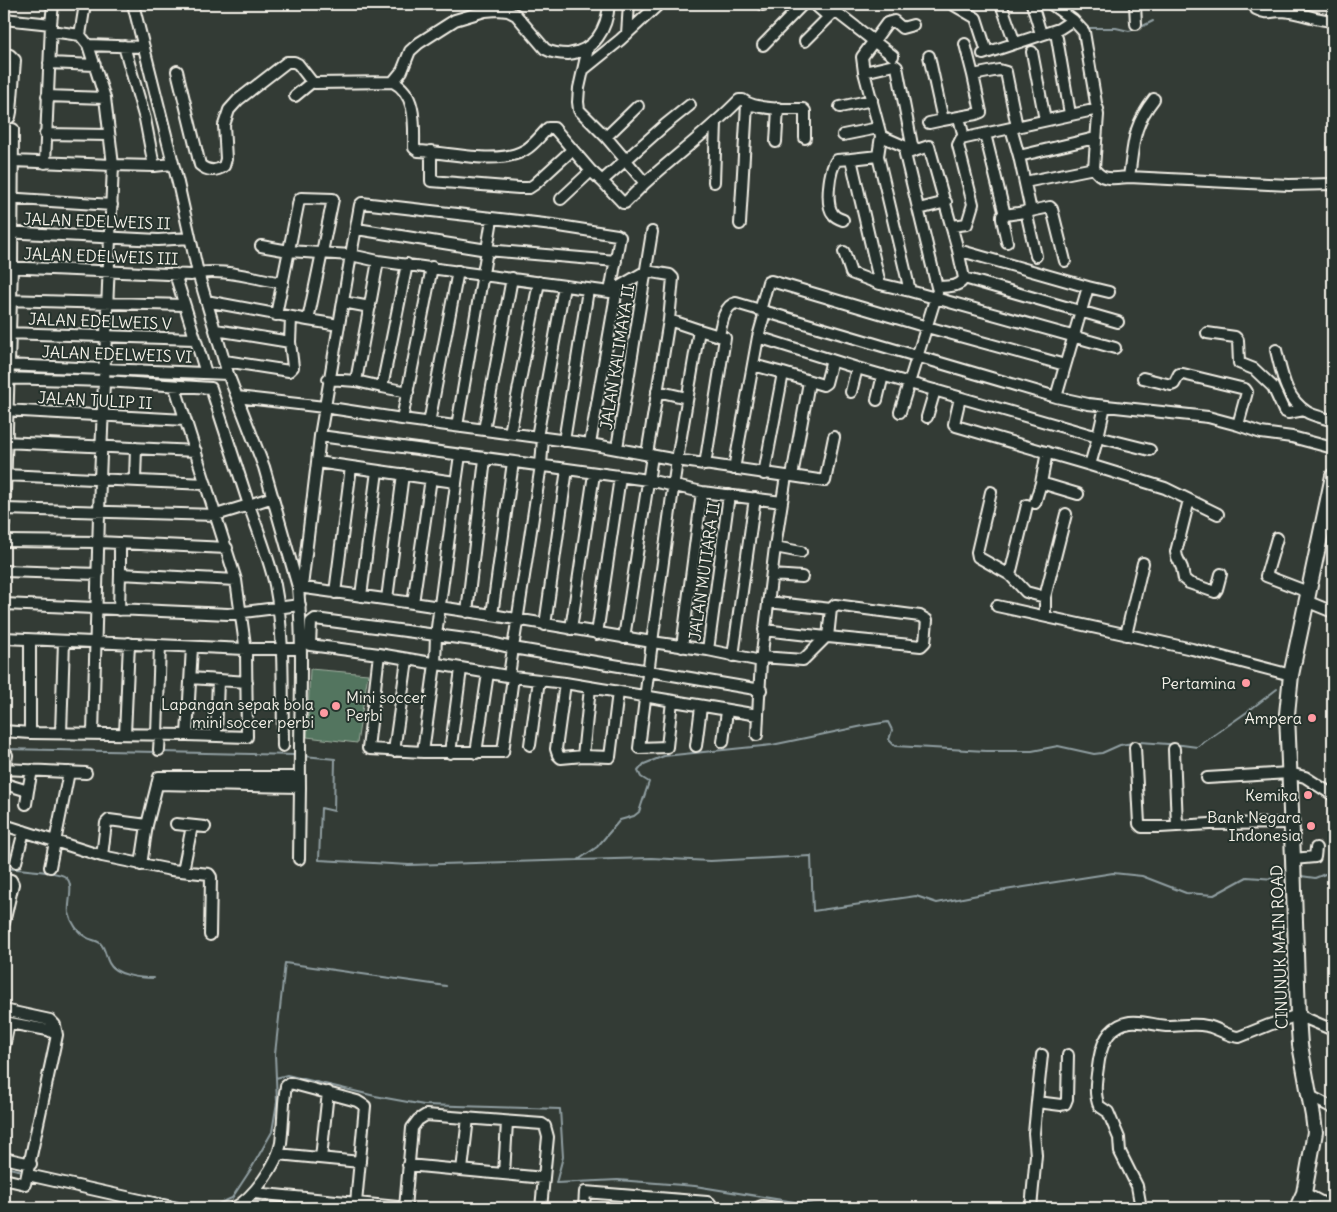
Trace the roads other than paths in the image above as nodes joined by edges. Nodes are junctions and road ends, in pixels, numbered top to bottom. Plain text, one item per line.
1 (54, 4) edge
2 (84, 4) edge
3 (133, 4) edge
4 (609, 4) edge
5 (629, 4) edge
6 (659, 4) edge
7 (803, 4) edge
8 (814, 4) edge
9 (952, 4) edge
10 (1001, 4) edge
11 (1032, 4) edge
12 (1050, 4) edge
13 (1137, 4) edge
14 (1256, 9) dead end
15 (835, 11) edge
16 (4, 20) edge
17 (1073, 20) junction
18 (1333, 21) edge
19 (913, 24) dead end
20 (1136, 24) dead end
21 (51, 28) junction
22 (627, 34) junction
23 (1041, 34) junction
24 (80, 35) junction
25 (1057, 38) dead end
26 (805, 41) dead end
27 (874, 41) junction
28 (1015, 42) junction
29 (965, 44) dead end
30 (88, 45) junction
31 (764, 45) dead end
32 (124, 46) junction
33 (144, 47) junction
34 (588, 48) junction
35 (1032, 52) dead end
36 (4, 54) edge
37 (893, 56) dead end
38 (929, 56) dead end
39 (49, 63) junction
40 (95, 65) junction
41 (584, 70) junction
42 (177, 71) dead end
43 (864, 72) junction
44 (973, 75) junction
45 (312, 82) junction
46 (393, 82) junction
47 (8, 89) edge
48 (47, 96) junction
49 (295, 96) dead end
50 (105, 98) junction
51 (1154, 99) dead end
52 (872, 100) junction
53 (747, 104) junction
54 (690, 105) dead end
55 (638, 106) dead end
56 (778, 108) junction
57 (840, 108) dead end
58 (1098, 109) junction
59 (1070, 114) junction
60 (959, 117) junction
61 (943, 120) junction
62 (1045, 120) junction
63 (4, 121) edge
64 (716, 122) junction
65 (929, 123) dead end
66 (1014, 127) junction
67 (12, 129) dead end
68 (880, 132) junction
69 (45, 134) junction
70 (985, 134) junction
71 (108, 135) junction
72 (843, 135) dead end
73 (606, 137) junction
74 (805, 138) dead end
75 (964, 138) junction
76 (1095, 138) junction
77 (776, 142) dead end
78 (572, 150) junction
79 (913, 150) junction
80 (431, 151) junction
81 (878, 156) junction
82 (1019, 156) junction
83 (851, 159) junction
84 (626, 160) junction
85 (13, 161) junction
86 (44, 163) junction
87 (172, 164) junction
88 (113, 165) junction
89 (154, 166) junction
90 (1094, 168) junction
91 (591, 171) junction
92 (1129, 177) junction
93 (602, 182) junction
94 (714, 182) dead end
95 (1025, 182) junction
96 (645, 183) junction
97 (1333, 184) edge
98 (9, 198) edge
99 (560, 200) dead end
100 (946, 202) junction
101 (112, 205) junction
102 (919, 208) junction
103 (1029, 211) junction
104 (1005, 215) junction
105 (492, 219) junction
106 (843, 220) dead end
107 (740, 224) dead end
108 (952, 226) junction
109 (357, 228) junction
110 (8, 232) edge
111 (652, 232) dead end
112 (111, 237) junction
113 (185, 238) junction
114 (1007, 242) dead end
115 (261, 246) dead end
116 (487, 250) junction
117 (958, 250) junction
118 (289, 252) junction
119 (844, 252) dead end
120 (322, 254) junction
121 (351, 255) junction
122 (1036, 256) dead end
123 (378, 261) junction
124 (616, 261) junction
125 (1065, 261) dead end
126 (406, 264) junction
127 (8, 267) edge
128 (432, 268) junction
129 (458, 271) junction
130 (646, 271) junction
131 (109, 272) junction
132 (177, 274) junction
133 (194, 274) junction
134 (484, 274) junction
135 (512, 278) junction
136 (964, 278) junction
137 (539, 282) junction
138 (283, 283) junction
139 (880, 284) junction
140 (564, 286) junction
141 (937, 287) junction
142 (1088, 287) junction
143 (588, 290) junction
144 (614, 290) junction
145 (910, 291) junction
146 (1109, 292) dead end
147 (936, 298) junction
148 (8, 300) edge
149 (206, 301) junction
150 (343, 302) junction
151 (107, 303) junction
152 (184, 305) junction
153 (370, 307) junction
154 (762, 311) junction
155 (1080, 312) junction
156 (276, 315) junction
157 (291, 318) junction
158 (308, 320) junction
159 (669, 320) junction
160 (1118, 322) dead end
161 (339, 325) junction
162 (927, 327) junction
163 (216, 330) junction
164 (699, 330) junction
165 (7, 333) edge
166 (1207, 333) dead end
167 (1073, 336) junction
168 (106, 337) junction
169 (722, 337) junction
170 (758, 337) junction
171 (195, 339) junction
172 (290, 342) junction
173 (1115, 348) dead end
174 (1276, 350) dead end
175 (918, 356) junction
176 (832, 360) junction
177 (225, 361) junction
178 (753, 365) junction
179 (1065, 365) junction
180 (857, 368) junction
181 (7, 371) edge
182 (208, 373) junction
183 (783, 373) junction
184 (226, 374) junction
185 (105, 375) junction
186 (883, 375) junction
187 (1143, 378) dead end
188 (328, 379) junction
189 (356, 381) junction
190 (809, 382) junction
191 (910, 382) junction
192 (175, 387) junction
193 (382, 387) junction
194 (935, 390) junction
195 (657, 391) junction
196 (408, 392) junction
197 (851, 392) dead end
198 (1056, 396) junction
199 (237, 397) junction
200 (687, 398) junction
201 (960, 398) junction
202 (876, 400) dead end
203 (1105, 406) junction
204 (324, 407) junction
205 (5, 410) edge
206 (1304, 410) junction
207 (900, 412) dead end
208 (104, 416) junction
209 (927, 417) dead end
210 (402, 419) junction
211 (185, 420) junction
212 (1333, 422) edge
213 (429, 423) junction
214 (1238, 424) junction
215 (457, 426) junction
216 (484, 430) junction
217 (510, 433) junction
218 (320, 436) junction
219 (834, 437) dead end
220 (1098, 437) junction
221 (540, 438) junction
222 (564, 441) junction
223 (5, 442) edge
224 (590, 444) junction
225 (102, 446) junction
226 (136, 448) junction
227 (617, 448) junction
228 (1333, 448) edge
229 (1150, 450) dead end
230 (196, 451) junction
231 (1047, 452) junction
232 (460, 455) junction
233 (650, 455) junction
234 (485, 459) junction
235 (677, 460) junction
236 (317, 462) junction
237 (513, 462) junction
238 (541, 465) junction
239 (704, 465) junction
240 (1090, 465) junction
241 (351, 467) junction
242 (567, 469) junction
243 (734, 469) junction
244 (377, 470) junction
245 (403, 474) junction
246 (594, 474) junction
247 (764, 474) junction
248 (5, 475) edge
249 (789, 476) junction
250 (1333, 476) edge
251 (431, 478) junction
252 (620, 478) junction
253 (100, 480) junction
254 (135, 480) junction
255 (648, 480) junction
256 (456, 483) junction
257 (1041, 483) junction
258 (206, 484) junction
259 (673, 485) junction
260 (702, 492) junction
261 (991, 492) dead end
262 (1078, 494) dead end
263 (729, 496) junction
264 (270, 498) junction
265 (755, 498) junction
266 (1189, 500) junction
267 (782, 502) junction
268 (252, 504) junction
269 (4, 509) edge
270 (100, 512) junction
271 (1066, 514) dead end
272 (1218, 514) dead end
273 (216, 515) junction
274 (4, 524) edge
275 (1277, 538) dead end
276 (4, 540) edge
277 (98, 542) junction
278 (120, 544) junction
279 (775, 547) junction
280 (227, 548) junction
281 (801, 552) dead end
282 (1143, 563) dead end
283 (4, 571) edge
284 (98, 574) junction
285 (120, 574) junction
286 (1221, 574) dead end
287 (772, 575) junction
288 (1010, 575) junction
289 (802, 577) dead end
290 (236, 580) junction
291 (300, 587) junction
292 (335, 593) junction
293 (361, 596) junction
294 (1045, 597) junction
295 (1307, 597) junction
296 (387, 599) junction
297 (768, 602) junction
298 (4, 604) edge
299 (413, 604) junction
300 (300, 605) junction
301 (997, 606) dead end
302 (439, 607) junction
303 (96, 608) junction
304 (278, 608) junction
305 (831, 609) junction
306 (119, 610) junction
307 (467, 612) junction
308 (1333, 612) edge
309 (241, 613) junction
310 (492, 615) junction
311 (1045, 616) junction
312 (518, 620) junction
313 (545, 624) junction
314 (571, 629) junction
315 (764, 630) junction
316 (597, 634) junction
317 (436, 635) junction
318 (1126, 635) junction
319 (827, 637) junction
320 (4, 638) edge
321 (624, 638) junction
322 (30, 640) junction
323 (64, 641) junction
324 (96, 642) junction
325 (652, 642) junction
326 (129, 643) junction
327 (160, 645) junction
328 (682, 646) junction
329 (192, 647) junction
330 (513, 648) junction
331 (246, 649) junction
332 (281, 649) junction
333 (300, 649) junction
334 (708, 650) junction
335 (379, 654) junction
336 (733, 656) junction
337 (761, 659) junction
338 (407, 660) junction
339 (435, 664) junction
340 (461, 668) junction
341 (648, 670) junction
342 (488, 673) junction
343 (1291, 675) junction
344 (511, 677) junction
345 (191, 678) junction
346 (218, 680) junction
347 (538, 680) junction
348 (247, 682) junction
349 (565, 683) junction
350 (590, 688) junction
351 (761, 690) junction
352 (618, 692) junction
353 (644, 696) junction
354 (672, 701) junction
355 (701, 707) junction
356 (282, 708) junction
357 (301, 709) junction
358 (728, 711) junction
359 (758, 715) junction
360 (4, 731) edge
361 (30, 733) junction
362 (60, 733) junction
363 (93, 733) junction
364 (125, 734) junction
365 (158, 734) junction
366 (187, 735) junction
367 (757, 735) dead end
368 (216, 736) junction
369 (724, 742) dead end
370 (530, 745) dead end
371 (283, 746) dead end
372 (696, 746) dead end
373 (1136, 747) dead end
374 (1174, 749) dead end
375 (159, 750) dead end
376 (394, 751) junction
377 (423, 752) junction
378 (450, 753) junction
379 (476, 753) junction
380 (6, 755) dead end
381 (584, 756) junction
382 (32, 770) junction
383 (69, 772) junction
384 (4, 773) edge
385 (86, 773) dead end
386 (1290, 773) junction
387 (1207, 778) dead end
388 (4, 782) edge
389 (300, 782) junction
390 (28, 791) junction
391 (1333, 794) edge
392 (26, 804) dead end
393 (1292, 823) junction
394 (147, 824) junction
395 (176, 824) dead end
396 (4, 825) edge
397 (192, 826) junction
398 (1177, 826) junction
399 (205, 827) dead end
400 (24, 831) junction
401 (54, 841) junction
402 (1316, 848) dead end
403 (102, 856) junction
404 (299, 859) dead end
405 (1293, 859) junction
406 (16, 862) dead end
407 (141, 864) junction
408 (50, 867) dead end
409 (183, 872) junction
410 (4, 878) edge
411 (4, 923) edge
412 (210, 935) dead end
413 (4, 1010) edge
414 (1298, 1016) junction
415 (6, 1022) edge
416 (1333, 1030) edge
417 (57, 1035) junction
418 (4, 1047) edge
419 (1068, 1055) dead end
420 (1042, 1056) dead end
421 (328, 1092) junction
422 (1310, 1096) junction
423 (1037, 1102) junction
424 (1333, 1108) edge
425 (468, 1118) junction
426 (507, 1122) junction
427 (278, 1154) junction
428 (4, 1158) edge
429 (321, 1158) junction
430 (360, 1162) junction
431 (408, 1165) junction
432 (462, 1170) junction
433 (28, 1172) junction
434 (504, 1174) junction
435 (544, 1178) junction
436 (4, 1179) edge
437 (254, 1193) junction
438 (1304, 1193) junction
439 (356, 1203) junction
440 (330, 1205) edge
441 (343, 1205) edge
442 (238, 1206) edge
443 (176, 1208) edge
444 (277, 1208) edge
445 (406, 1208) edge
446 (541, 1208) edge
447 (584, 1208) edge
448 (713, 1208) edge
449 (758, 1208) edge
450 (777, 1208) edge
451 (1031, 1208) edge
452 (1141, 1208) edge
453 (1297, 1208) edge
454 (1332, 1208) edge

1 - 21 street
2 - 24 street
3 - 33 street
4 - 34 street
5 - 22 street
6 - 22 street
7 - 31 street
8 - 15 street
9 - 28 street
10 - 28 street
11 - 23 street
12 - 17 street
13 - 20 street
14 - 18 street
15 - 26 street
15 - 27 street
16 - 21 street
17 - 23 street
17 - 58 street
19 - 27 street
21 - 24 street
21 - 39 street
22 - 41 street
23 - 28 street
24 - 30 street
25 - 59 street
27 - 37 street
27 - 43 street
29 - 44 street
30 - 32 street
30 - 40 street
32 - 33 street
32 - 89 street
33 - 87 street
34 - 41 street
34 - 46 street
35 - 62 street
36 - 47 street
38 - 61 street
39 - 40 street
39 - 48 street
40 - 50 street
41 - 73 street
42 - 45 street
43 - 52 street
43 - 79 street
44 - 60 street
44 - 66 street
45 - 46 street
45 - 49 street
46 - 80 street
47 - 63 street
48 - 50 street
48 - 69 street
50 - 71 street
51 - 92 street
52 - 57 street
52 - 68 street
53 - 56 street
53 - 64 street
53 - 107 street
54 - 84 street
55 - 73 street
56 - 74 street
56 - 77 street
58 - 59 street
58 - 76 street
59 - 62 street
60 - 61 street
60 - 75 street
61 - 65 street
62 - 66 street
64 - 94 street
64 - 96 street
66 - 70 street
66 - 82 street
67 - 85 street
68 - 72 street
68 - 79 street
68 - 81 street
69 - 71 street
69 - 86 street
70 - 75 street
70 - 104 street
71 - 88 street
73 - 84 street
75 - 108 street
76 - 82 street
76 - 90 street
78 - 80 street
78 - 80 street
78 - 91 street
79 - 100 street
79 - 102 street
81 - 83 street
81 - 145 street
82 - 95 street
83 - 106 street
83 - 139 street
84 - 93 street
84 - 96 street
85 - 86 street
85 - 98 street
86 - 88 street
87 - 89 street
87 - 113 street
88 - 89 street
88 - 101 street
90 - 92 street
90 - 95 street
91 - 93 street
91 - 99 street
92 - 97 street
93 - 96 street
95 - 103 street
98 - 101 street
98 - 110 street
100 - 102 street
100 - 108 street
101 - 112 street
102 - 141 street
103 - 104 street
103 - 122 street
103 - 125 street
104 - 114 street
105 - 109 street
105 - 116 street
105 - 124 street
108 - 117 street
109 - 116 street
109 - 121 street
110 - 112 street, JALAN EDELWEIS II
110 - 127 street
111 - 130 street, JALAN KALIMAYA II
112 - 113 street, JALAN EDELWEIS II
112 - 131 street
113 - 133 street
115 - 118 street
116 - 124 street
116 - 134 street
117 - 136 street
117 - 142 street
118 - 120 street
118 - 120 street
118 - 138 street
119 - 139 street
120 - 121 street
120 - 158 street
121 - 123 street
121 - 150 street
123 - 126 street
123 - 153 street
124 - 144 street
126 - 128 street
126 - 193 street
127 - 131 street, JALAN EDELWEIS III
127 - 148 street
128 - 129 street
128 - 196 street
129 - 134 street
129 - 213 street
130 - 144 street
130 - 159 street
130 - 227 street, JALAN KALIMAYA II
131 - 132 street, JALAN EDELWEIS III
131 - 151 street
132 - 133 street, JALAN EDELWEIS III
132 - 152 street
133 - 138 street, JALAN EDELWEIS III
133 - 149 street
134 - 135 street
134 - 215 street
135 - 137 street
135 - 216 street
136 - 141 street
136 - 155 street
137 - 140 street
137 - 217 street
138 - 156 street
139 - 145 street
140 - 143 street
140 - 221 street
141 - 147 street
142 - 146 street
142 - 155 street
143 - 144 street
143 - 222 street
144 - 224 street
145 - 147 street
147 - 162 street
147 - 167 street
148 - 151 street
148 - 165 street
149 - 156 street
149 - 163 street
150 - 153 street
150 - 161 street
151 - 152 street
151 - 168 street
152 - 171 street
153 - 189 street
154 - 162 street
154 - 169 street
154 - 170 street
154 - 175 street
155 - 160 street
155 - 167 street
156 - 157 street
157 - 158 street
157 - 172 street
158 - 161 street
159 - 164 street
159 - 195 street
161 - 188 street
162 - 175 street
162 - 179 street
163 - 172 street
163 - 177 street
164 - 169 street
164 - 200 street
165 - 168 street, JALAN EDELWEIS V
165 - 181 street
166 - 206 street
167 - 173 street
167 - 179 street
168 - 171 street, JALAN EDELWEIS V
168 - 185 street
169 - 239 street
170 - 176 street
170 - 178 street
171 - 182 street
172 - 177 street
174 - 206 street
175 - 191 street
175 - 198 street
176 - 180 street
176 - 190 street
177 - 184 street
178 - 183 street
178 - 243 street
179 - 198 street
180 - 186 street
180 - 197 street
181 - 185 street
181 - 205 street
182 - 184 street, JALAN EDELWEIS VI
182 - 185 street, JALAN EDELWEIS VI
183 - 190 street
183 - 247 street
184 - 199 street
185 - 192 street
185 - 208 street
186 - 191 street
186 - 202 street
187 - 214 street
188 - 189 street
188 - 204 street
189 - 193 street
190 - 249 street
191 - 194 street
191 - 207 street
192 - 211 street
192 - 268 street
193 - 196 street
194 - 201 street
194 - 209 street
195 - 200 street
195 - 233 street
196 - 210 street
198 - 203 street
199 - 204 street
199 - 264 street
200 - 235 street
201 - 220 street
201 - 231 street
203 - 214 street
203 - 220 street
204 - 210 street
204 - 218 street
205 - 208 street, JALAN TULIP II
205 - 223 street
206 - 212 street
208 - 211 street, JALAN TULIP II
208 - 225 street
210 - 213 street
211 - 230 street
213 - 215 street
214 - 228 street
215 - 216 street
216 - 217 street
217 - 221 street
218 - 232 street
218 - 236 street
219 - 249 street
220 - 229 street
220 - 240 street
221 - 222 street
221 - 238 street
222 - 224 street
223 - 225 street
223 - 248 street
224 - 227 street
225 - 226 street
225 - 253 street
226 - 230 street
226 - 254 street
227 - 233 street
230 - 258 street
231 - 240 street
231 - 257 street
232 - 234 street
232 - 256 street
233 - 235 street
233 - 255 street
234 - 237 street
234 - 307 street
235 - 239 street
235 - 259 street
236 - 241 street
236 - 291 street
237 - 238 street
237 - 310 street
238 - 242 street
238 - 312 street
239 - 243 street
240 - 266 street
241 - 244 street
241 - 292 street
242 - 246 street
242 - 313 street
243 - 247 street
244 - 245 street
244 - 293 street
245 - 251 street
245 - 296 street
246 - 252 street
246 - 314 street
247 - 249 street
248 - 253 street
248 - 269 street
249 - 267 street
250 - 295 highway, CINUNUK MAIN ROAD
251 - 256 street
251 - 299 street
252 - 255 street
252 - 316 street
253 - 254 street
253 - 270 street
254 - 258 street
255 - 259 street
255 - 321 street
256 - 302 street
257 - 262 street
257 - 288 street
258 - 273 street
259 - 260 street
259 - 325 street
260 - 263 street
260 - 328 street
261 - 288 street
263 - 265 street
263 - 334 street, JALAN MUTIARA II
264 - 268 street
264 - 291 street
265 - 267 street
265 - 336 street
266 - 272 street
266 - 286 street
267 - 279 street
268 - 273 street
268 - 304 street
269 - 270 street
269 - 274 street
270 - 273 street
270 - 277 street
271 - 294 street
273 - 280 street
275 - 295 street
276 - 277 street
277 - 278 street
277 - 284 street
278 - 280 street
278 - 285 street
279 - 281 street
279 - 287 street
280 - 290 street
282 - 318 street
283 - 284 street
284 - 303 street
285 - 290 street
285 - 306 street
287 - 289 street
287 - 297 street
288 - 294 street
290 - 309 street
291 - 292 street
291 - 300 street
292 - 293 street
293 - 296 street
294 - 311 street
295 - 308 street
295 - 343 highway, CINUNUK MAIN ROAD
296 - 299 street
297 - 305 street
297 - 315 street
298 - 303 street
299 - 302 street
300 - 304 street
300 - 333 street
301 - 311 street
302 - 307 street
302 - 317 street
303 - 306 street
303 - 324 street
304 - 309 street
304 - 332 street
305 - 319 street
305 - 319 street
306 - 309 street
307 - 310 street
309 - 331 street
310 - 312 street
311 - 318 street
312 - 313 street
312 - 330 street
313 - 314 street
314 - 316 street
315 - 319 street
315 - 337 street
316 - 321 street
317 - 330 street
317 - 335 street
317 - 339 street
318 - 343 street
319 - 337 street
320 - 322 street
321 - 325 street
322 - 323 street
322 - 361 street
323 - 324 street
323 - 362 street
324 - 326 street
324 - 363 street
325 - 328 street
325 - 341 street
326 - 327 street
326 - 364 street
327 - 329 street
327 - 365 street
328 - 334 street
329 - 331 street
329 - 345 street
330 - 341 street
330 - 344 street
331 - 332 street
331 - 348 street
332 - 333 street
332 - 356 street
333 - 357 street
334 - 336 street
335 - 338 street
335 - 376 street
336 - 337 street
337 - 351 street
338 - 339 street
338 - 376 street
339 - 340 street
339 - 377 street
340 - 342 street
340 - 378 street
341 - 351 street
341 - 353 street
342 - 344 street
342 - 379 street
343 - 386 highway, CINUNUK MAIN ROAD
344 - 347 street
344 - 379 street
345 - 346 street
345 - 366 street
346 - 348 street
346 - 368 street
347 - 349 street
347 - 370 street
348 - 368 street
349 - 350 street
349 - 381 street
350 - 352 street
350 - 381 street
351 - 359 street
352 - 353 street
352 - 381 street
353 - 354 street
353 - 354 street
354 - 355 street
355 - 358 street
355 - 372 street
356 - 357 street
356 - 371 street
357 - 389 street
358 - 359 street
358 - 369 street
359 - 367 street
360 - 361 street
361 - 362 street
362 - 363 street
363 - 364 street
364 - 365 street
365 - 366 street
365 - 375 street
366 - 368 street
373 - 398 street
374 - 398 street
376 - 377 street
377 - 378 street
378 - 379 street
380 - 384 street
382 - 383 street
382 - 384 street
382 - 390 street
383 - 385 street
383 - 401 street
386 - 387 street
386 - 391 street
386 - 393 highway, CINUNUK MAIN ROAD
388 - 390 street
389 - 394 street
389 - 404 street
390 - 392 street
393 - 398 street
393 - 405 highway, CINUNUK MAIN ROAD
394 - 403 street
394 - 407 street
395 - 397 street
396 - 400 street
397 - 399 street
397 - 409 street
400 - 401 street
400 - 406 street
401 - 403 street
401 - 408 street
402 - 405 street
403 - 407 street
405 - 414 highway, CINUNUK MAIN ROAD
407 - 409 street
409 - 412 street
410 - 411 street
413 - 417 street
414 - 416 street
414 - 422 highway, CINUNUK MAIN ROAD
414 - 452 street
415 - 417 street
415 - 418 street
417 - 433 street
419 - 423 street
420 - 423 street
421 - 427 street
421 - 429 street
421 - 430 street
422 - 424 street
422 - 438 highway, CINUNUK MAIN ROAD
423 - 451 street
425 - 426 street
425 - 431 street
425 - 432 street
426 - 434 street
426 - 435 street
427 - 429 street
427 - 437 street
428 - 433 street
429 - 430 street
430 - 439 street
431 - 432 street
431 - 445 street
432 - 434 street
433 - 436 street
433 - 443 street
434 - 435 street
435 - 446 street
437 - 440 street
437 - 442 street
438 - 453 highway, CINUNUK MAIN ROAD
438 - 454 street
439 - 441 street
439 - 445 street
440 - 441 street
442 - 444 street
447 - 448 street
449 - 450 street

